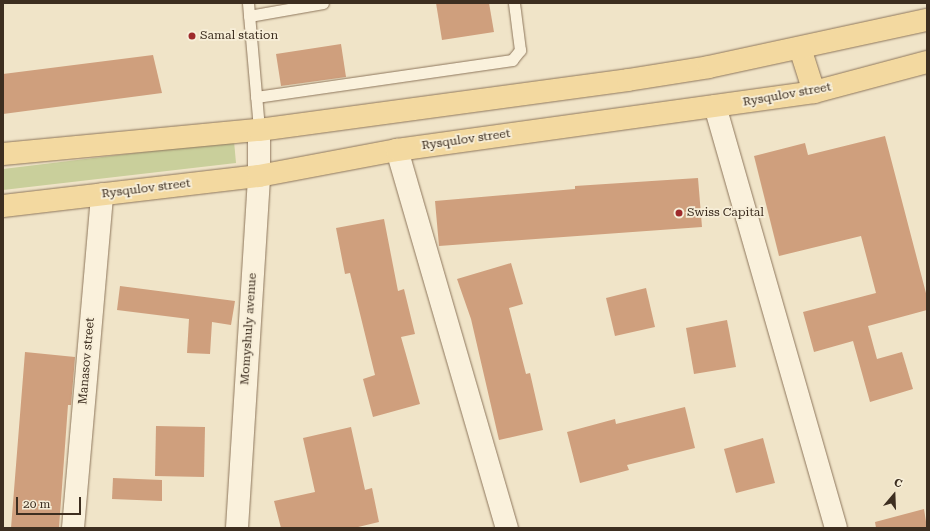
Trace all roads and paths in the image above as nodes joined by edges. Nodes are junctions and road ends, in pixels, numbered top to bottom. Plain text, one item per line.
1 (248, 3) edge
2 (323, 3) edge
3 (514, 3) edge
4 (249, 16) junction
5 (927, 20) edge
6 (800, 48) junction
7 (927, 62) edge
8 (814, 92) junction
9 (256, 97) junction
10 (716, 106) junction
11 (259, 130) junction
12 (397, 150) junction
13 (3, 154) edge
14 (259, 176) junction
15 (102, 194) junction
16 (3, 206) edge
17 (73, 528) edge
18 (237, 528) edge
19 (507, 528) edge
20 (836, 528) edge

1 - 4 lane
2 - 4 lane
3 - 9 lane
4 - 9 lane
5 - 6 main road
6 - 8 main road
6 - 11 main road
7 - 8 main road, Rysqulov street
8 - 10 main road, Rysqulov street
9 - 11 lane
10 - 12 main road, Rysqulov street
10 - 20 street
11 - 13 main road
11 - 14 street, Momyshuly avenue
12 - 14 main road, Rysqulov street
12 - 19 street
14 - 15 main road, Rysqulov street
14 - 18 street, Momyshuly avenue
15 - 16 main road, Rysqulov street
15 - 17 street, Manasov street

